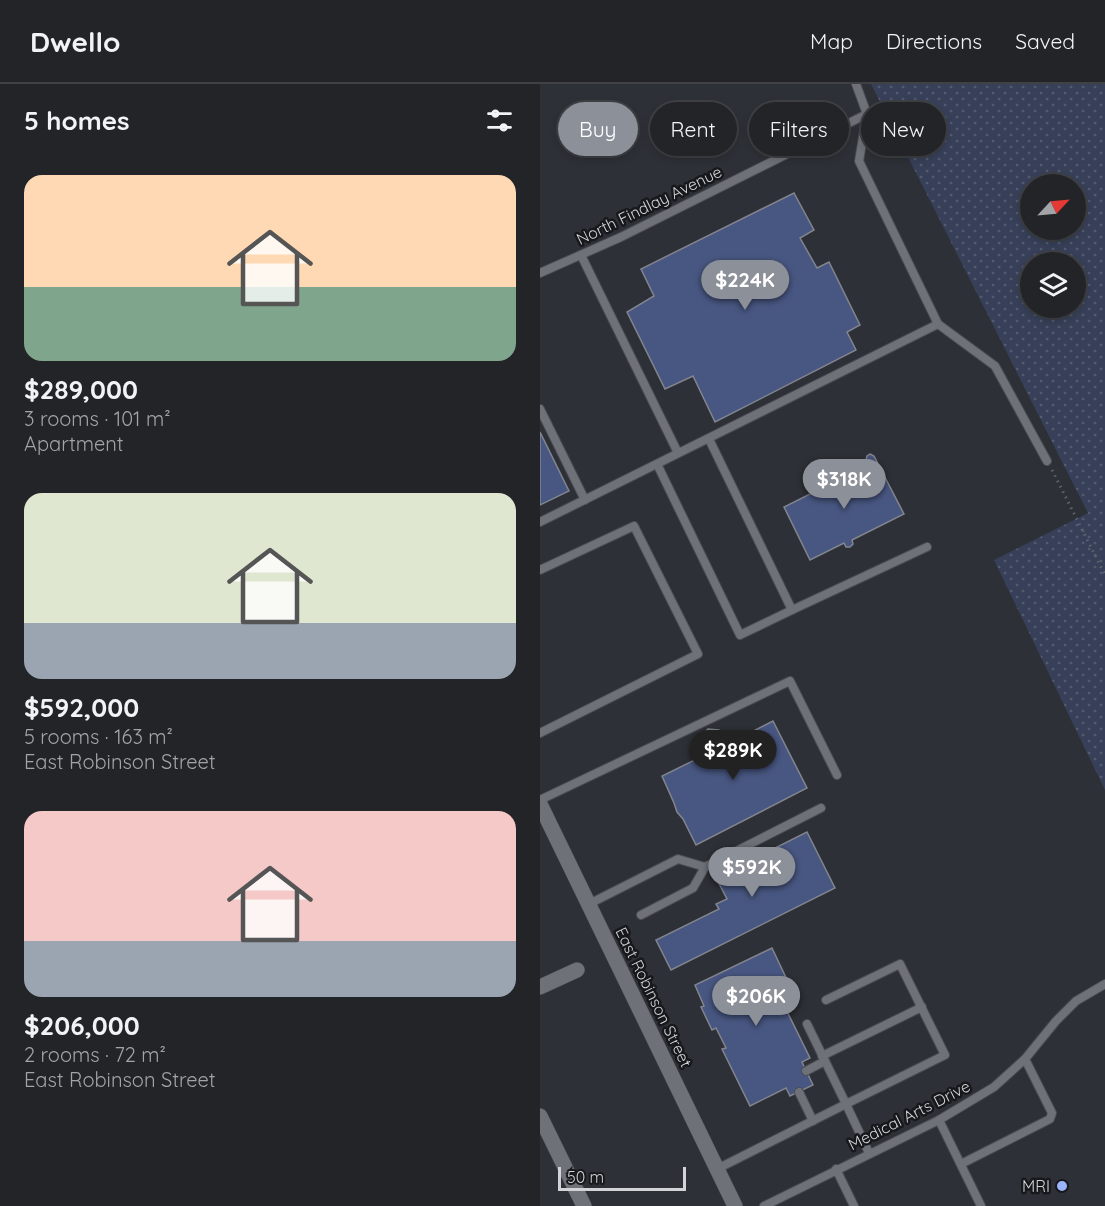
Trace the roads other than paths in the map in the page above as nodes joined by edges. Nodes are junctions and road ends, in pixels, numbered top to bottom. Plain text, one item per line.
1 (856, 84) edge
2 (863, 102) edge
3 (861, 117) edge
4 (861, 148) edge
5 (581, 255) junction
6 (540, 273) edge
7 (938, 324) junction
8 (540, 409) edge
9 (708, 439) junction
10 (678, 453) junction
11 (1047, 460) road end
12 (657, 464) junction
13 (585, 500) junction
14 (540, 522) edge
15 (927, 548) dead end
16 (540, 570) edge
17 (792, 610) junction
18 (540, 733) edge
19 (837, 775) dead end
20 (540, 802) edge
21 (821, 808) dead end
22 (705, 867) junction
23 (589, 904) junction
24 (641, 915) dead end
25 (577, 970) dead end
26 (1105, 984) edge
27 (540, 987) edge
28 (826, 1000) dead end
29 (922, 1007) junction
30 (807, 1024) dead end
31 (824, 1059) junction
32 (1024, 1059) junction
33 (806, 1071) dead end
34 (800, 1092) dead end
35 (846, 1104) junction
36 (540, 1116) edge
37 (939, 1120) junction
38 (813, 1121) junction
39 (869, 1153) junction
40 (961, 1164) junction
41 (717, 1169) junction
42 (836, 1169) junction
43 (584, 1206) edge
44 (735, 1206) edge
45 (764, 1206) edge
46 (854, 1206) edge
47 (981, 1206) edge

1 - 2 lane
3 - 5 lane, North Findlay Avenue
4 - 7 lane
5 - 6 lane, North Findlay Avenue
5 - 10 lane
7 - 9 lane
7 - 11 lane
8 - 13 lane
9 - 10 lane
9 - 17 lane
10 - 12 lane
12 - 13 lane
12 - 17 lane
13 - 14 lane
15 - 17 lane
16 - 18 lane
19 - 20 lane
20 - 23 main road, East Robinson Street
21 - 22 lane
22 - 23 lane
22 - 24 lane
23 - 41 main road, East Robinson Street
25 - 27 main road
26 - 32 lane, Medical Arts Drive
28 - 29 lane
29 - 31 lane
29 - 35 lane
30 - 31 lane
31 - 33 lane
31 - 35 lane
32 - 37 lane, Medical Arts Drive
32 - 40 lane
34 - 38 lane
35 - 38 lane
35 - 39 lane
36 - 43 main road
37 - 39 lane, Medical Arts Drive
37 - 40 lane
38 - 41 lane
39 - 42 lane, Medical Arts Drive
40 - 47 lane
41 - 44 main road, East Robinson Street
42 - 45 lane, Medical Arts Drive
42 - 46 lane

